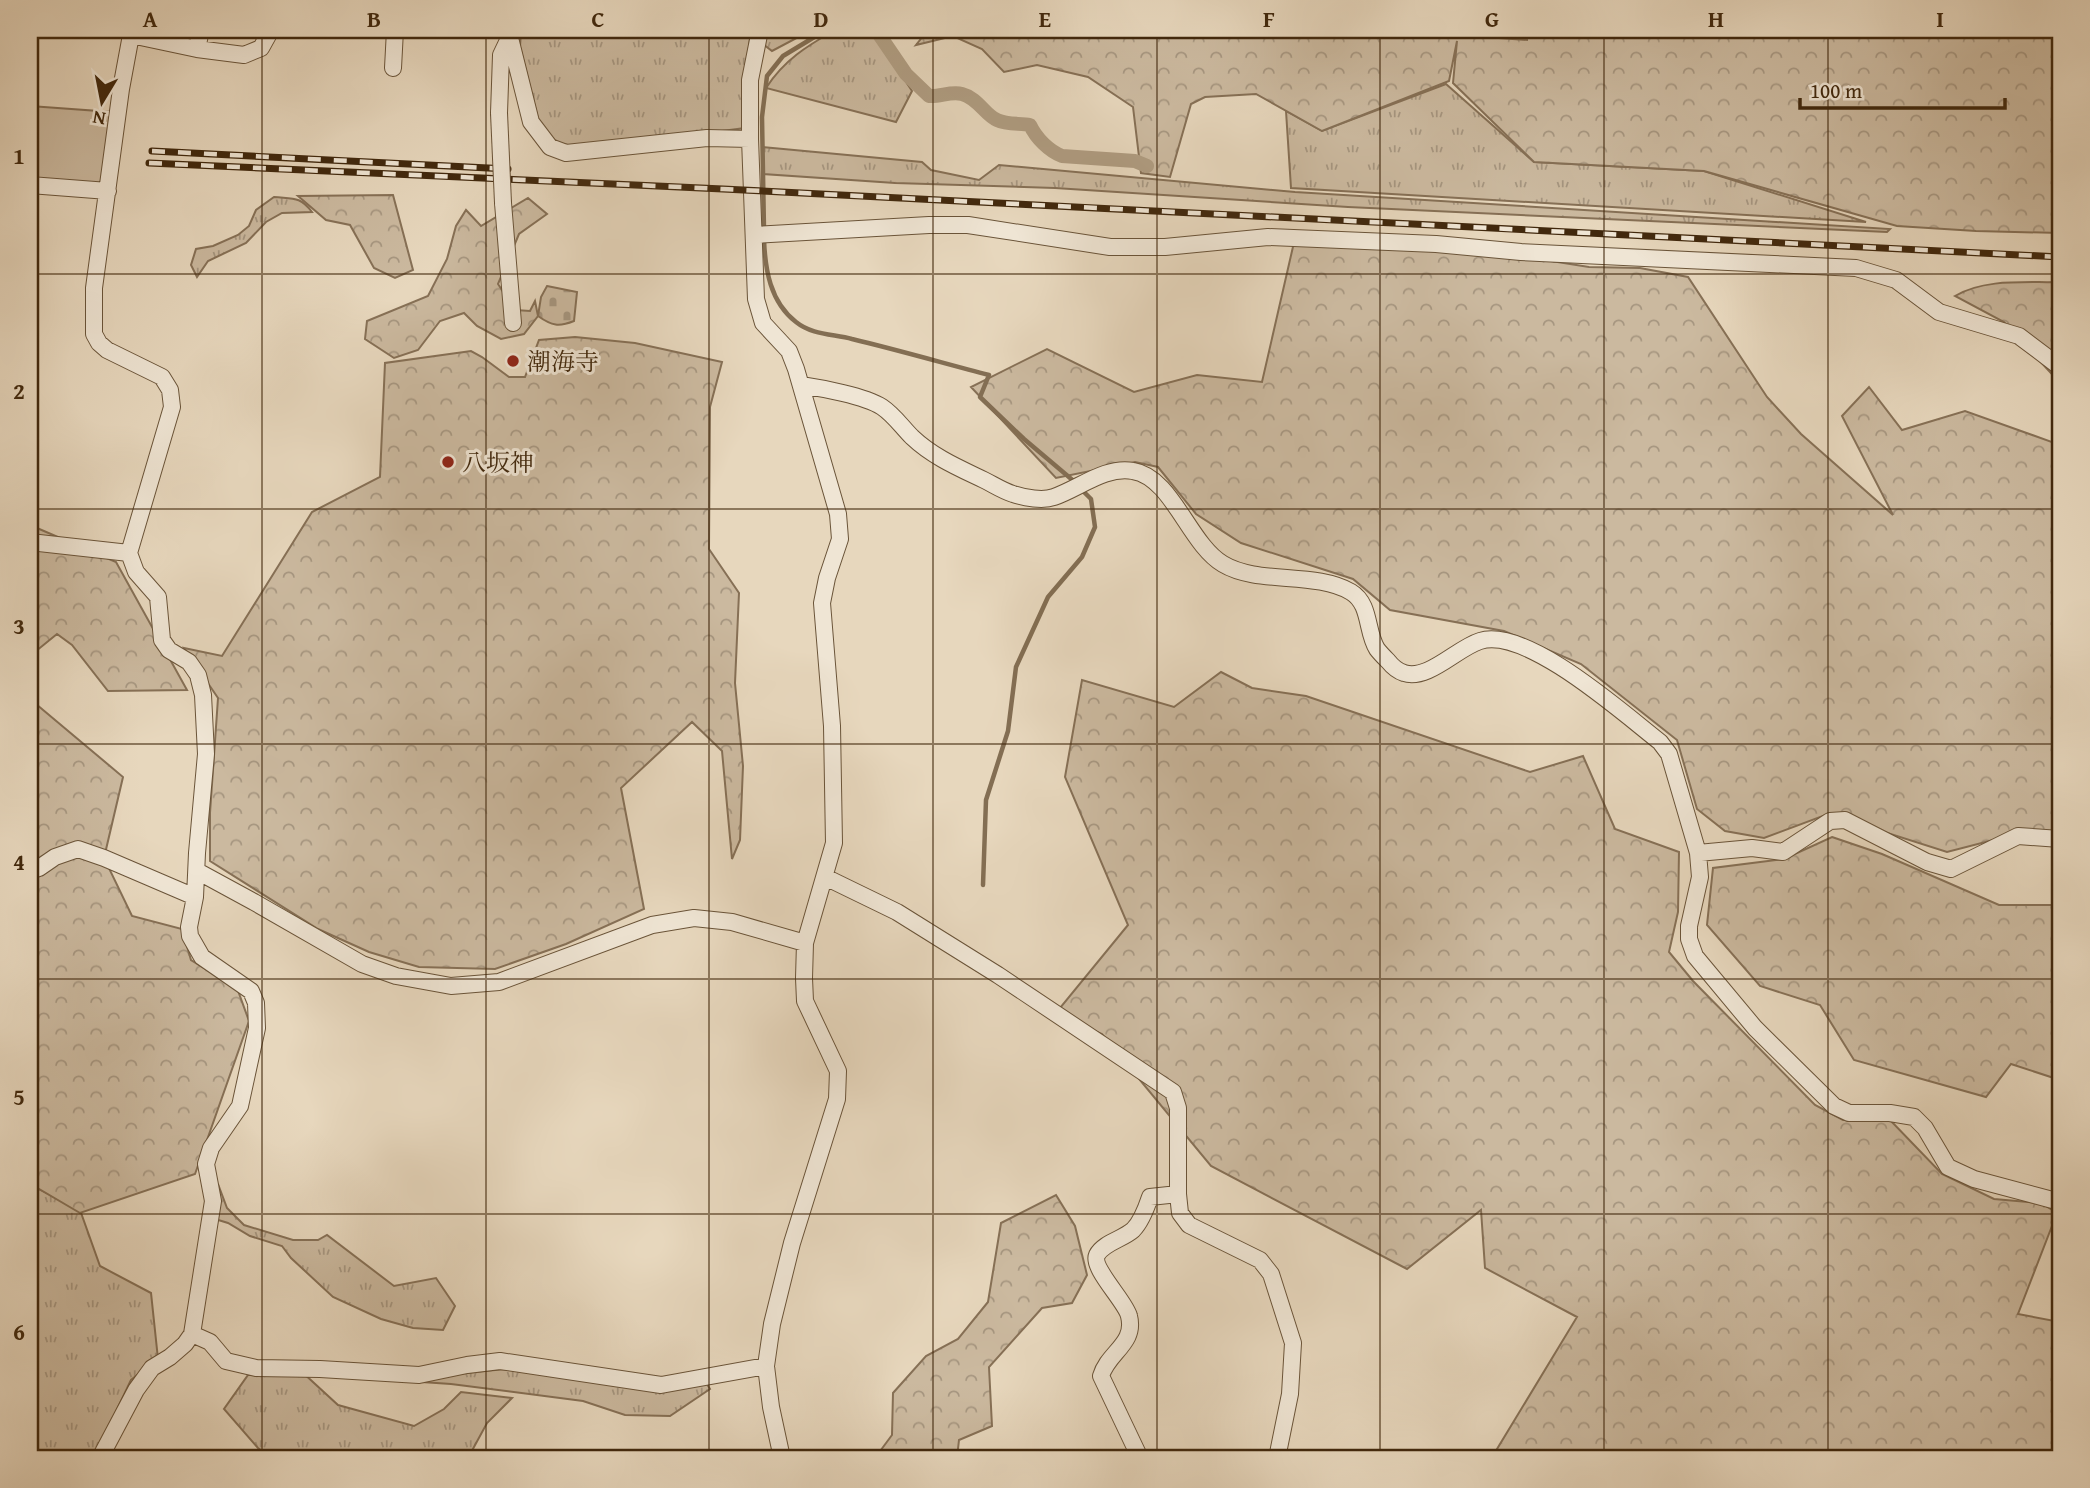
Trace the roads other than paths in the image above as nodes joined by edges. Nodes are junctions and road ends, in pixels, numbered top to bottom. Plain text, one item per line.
1 (201, 30) edge
2 (271, 30) edge
3 (395, 30) edge
4 (760, 30) edge
5 (126, 32) edge
6 (511, 34) edge
7 (197, 49) junction
8 (393, 68) dead end
9 (750, 139) junction
10 (30, 185) edge
11 (108, 191) junction
12 (755, 235) junction
13 (513, 323) dead end
14 (2060, 367) edge
15 (801, 385) junction
16 (30, 542) edge
17 (129, 553) junction
18 (2060, 839) edge
19 (1698, 853) junction
20 (30, 871) edge
21 (197, 871) junction
22 (825, 877) junction
23 (195, 897) junction
24 (805, 943) junction
25 (1178, 1194) junction
26 (2060, 1202) edge
27 (192, 1334) junction
28 (766, 1366) junction
29 (100, 1458) edge
30 (782, 1458) edge
31 (1140, 1458) edge
32 (1278, 1458) edge

1 - 7 street
2 - 7 street
3 - 8 street
4 - 9 street
5 - 7 street
5 - 11 street
6 - 9 street
6 - 13 street, bridge
9 - 12 street
10 - 11 street
11 - 17 street
12 - 14 street
12 - 15 street
15 - 19 street
15 - 22 street
16 - 17 street
17 - 21 street
18 - 19 street
19 - 26 street
20 - 23 street
21 - 23 street
21 - 24 street
22 - 24 street
22 - 25 street
23 - 27 street
24 - 28 street
25 - 31 street
25 - 32 street
27 - 28 street
27 - 29 street
28 - 30 street

